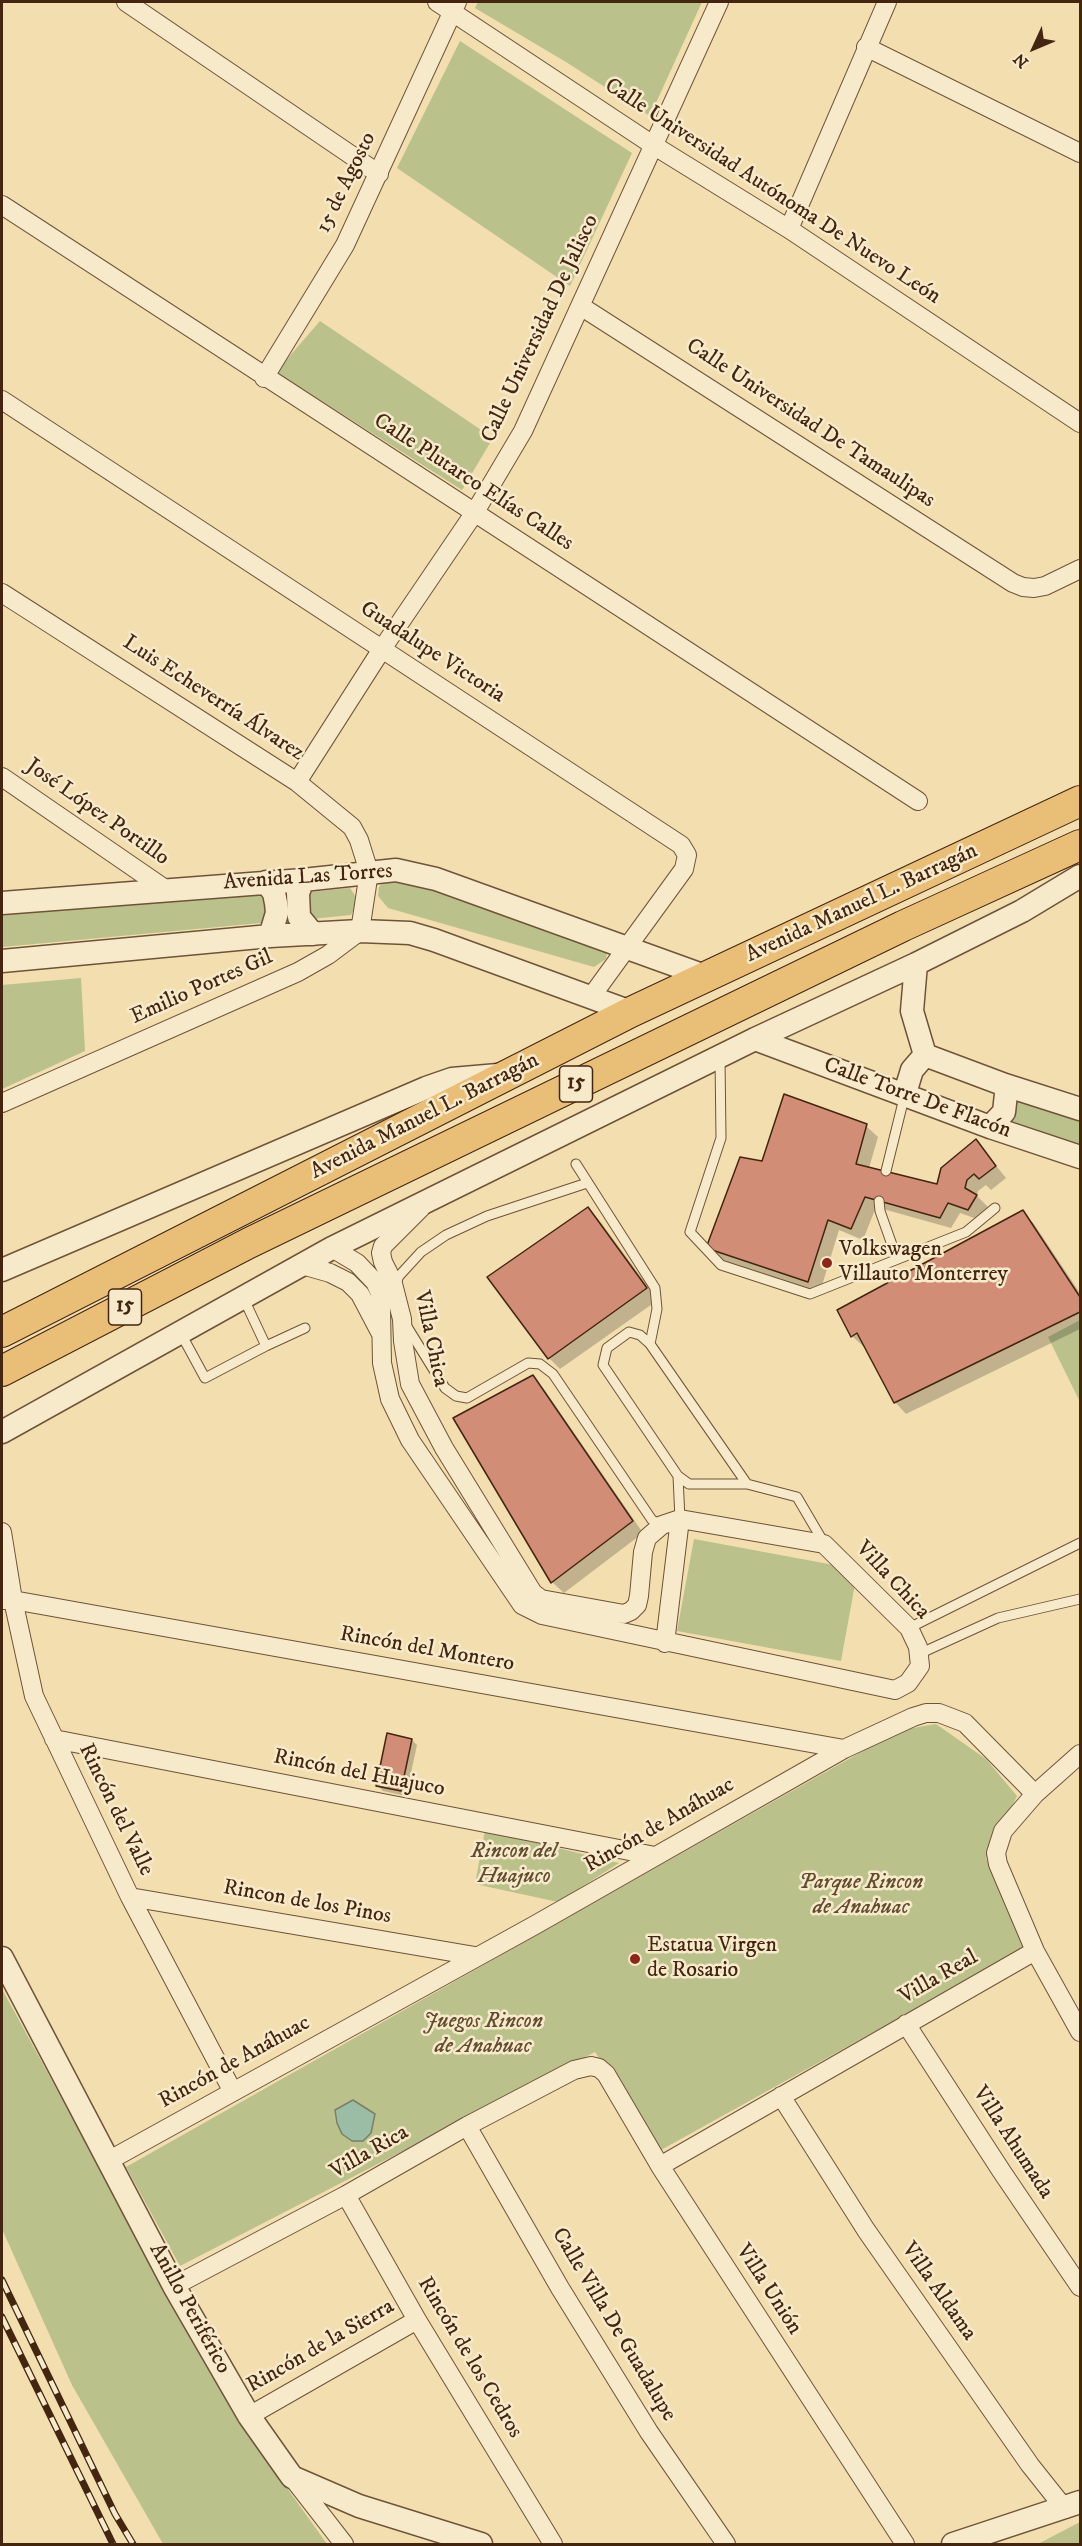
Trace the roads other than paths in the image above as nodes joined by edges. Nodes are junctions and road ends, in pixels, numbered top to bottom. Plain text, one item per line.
1 (126, 2) edge
2 (719, 2) edge
3 (887, 2) edge
4 (449, 5) edge
5 (866, 47) junction
6 (652, 145) junction
7 (1080, 153) edge
8 (379, 174) junction
9 (2, 205) edge
10 (789, 229) junction
11 (582, 307) junction
12 (264, 378) junction
13 (2, 400) edge
14 (1080, 423) edge
15 (475, 512) junction
16 (1080, 569) edge
17 (2, 593) edge
18 (382, 649) junction
19 (2, 777) edge
20 (297, 782) junction
21 (918, 801) dead end
22 (1080, 801) edge
23 (1080, 845) edge
24 (369, 872) junction
25 (1080, 876) edge
26 (303, 880) junction
27 (266, 882) junction
28 (165, 889) junction
29 (2, 903) edge
30 (360, 931) junction
31 (313, 934) junction
32 (270, 936) junction
33 (625, 948) junction
34 (2, 961) edge
35 (916, 964) junction
36 (705, 976) junction
37 (591, 997) junction
38 (631, 1012) junction
39 (755, 1039) junction
40 (925, 1055) junction
41 (720, 1056) junction
42 (509, 1074) junction
43 (1005, 1085) junction
44 (905, 1093) junction
45 (2, 1103) edge
46 (1080, 1109) edge
47 (990, 1127) junction
48 (1080, 1157) edge
49 (576, 1164) dead end
50 (886, 1171) dead end
51 (587, 1183) junction
52 (430, 1199) junction
53 (879, 1201) dead end
54 (995, 1208) dead end
55 (332, 1248) junction
56 (897, 1259) junction
57 (302, 1265) junction
58 (2, 1269) edge
59 (394, 1287) junction
60 (243, 1297) junction
61 (402, 1318) junction
62 (305, 1328) dead end
63 (2, 1332) edge
64 (180, 1332) junction
65 (380, 1334) junction
66 (650, 1344) junction
67 (266, 1346) junction
68 (2, 1371) edge
69 (422, 1407) junction
70 (402, 1424) junction
71 (2, 1432) edge
72 (678, 1476) junction
73 (747, 1484) junction
74 (680, 1519) junction
75 (662, 1524) junction
76 (2, 1532) edge
77 (1080, 1543) edge
78 (824, 1544) junction
79 (1080, 1599) edge
80 (7, 1600) edge
81 (530, 1601) junction
82 (909, 1628) junction
83 (665, 1643) junction
84 (919, 1654) junction
85 (54, 1739) junction
86 (844, 1749) junction
87 (1080, 1754) edge
88 (1035, 1794) junction
89 (655, 1856) junction
90 (130, 1897) junction
91 (1035, 1951) junction
92 (475, 1956) junction
93 (2, 1958) edge
94 (906, 2024) junction
95 (1080, 2031) edge
96 (591, 2066) joint
97 (233, 2092) junction
98 (781, 2096) junction
99 (467, 2126) junction
100 (108, 2161) junction
101 (660, 2166) junction
102 (346, 2195) junction
103 (174, 2286) junction
104 (1080, 2287) edge
105 (417, 2320) junction
106 (249, 2416) junction
107 (292, 2477) junction
108 (1073, 2506) edge
109 (344, 2544) edge
110 (481, 2544) edge
111 (553, 2544) edge
112 (726, 2544) edge
113 (905, 2544) edge
114 (953, 2544) edge

1 - 8 street
2 - 6 street, Calle Universidad De Jalisco
3 - 5 street
4 - 6 street, Calle Universidad Autónoma De Nuevo León
4 - 8 street, 15 de Agosto
5 - 7 street
5 - 10 street
6 - 10 street, Calle Universidad Autónoma De Nuevo León
6 - 11 street, Calle Universidad De Jalisco
8 - 12 street, 15 de Agosto
9 - 12 street, Calle Plutarco Elías Calles
10 - 14 street, Calle Universidad Autónoma De Nuevo León
11 - 15 street, Calle Universidad De Jalisco
11 - 16 street, Calle Universidad De Tamaulipas
12 - 15 street, Calle Plutarco Elías Calles
13 - 18 street, Guadalupe Victoria
15 - 18 street, Calle Universidad De Jalisco
15 - 21 street, Calle Plutarco Elías Calles
17 - 20 street, Luis Echeverría Álvarez
18 - 20 street, Calle Universidad De Jalisco
18 - 33 street, Guadalupe Victoria
19 - 28 street, José López Portillo
20 - 24 street, Luis Echeverría Álvarez
22 - 36 highway, Avenida Manuel L. Barragán / 15
23 - 68 highway, Avenida Manuel L. Barragán / 15
24 - 26 street, Avenida Las Torres
24 - 30 street
24 - 33 street, Avenida Las Torres
25 - 35 street
26 - 27 street, Avenida Las Torres
26 - 31 street
27 - 28 street, Avenida Las Torres
27 - 32 street
28 - 29 street, Avenida Las Torres
30 - 31 street
30 - 37 street
30 - 45 street, Emilio Portes Gil
31 - 32 street
32 - 34 street
33 - 36 street, Avenida Las Torres
33 - 37 street, Guadalupe Victoria
35 - 39 street
35 - 40 street, Calle Torre De Flacón
36 - 38 highway, Avenida Manuel L. Barragán / 15
37 - 38 street
38 - 42 highway, Avenida Manuel L. Barragán / 15
39 - 41 street
39 - 44 street, Calle Torre De Flacón
40 - 43 street, Calle Torre De Flacón
40 - 44 street
41 - 52 street
41 - 56 lane
42 - 58 street
42 - 63 highway, Avenida Manuel L. Barragán / 15
43 - 46 street, Calle Torre De Flacón
43 - 47 street
44 - 47 street, Calle Torre De Flacón
44 - 50 lane
47 - 48 street, Calle Torre De Flacón
49 - 51 lane
51 - 59 lane
51 - 66 lane
52 - 55 street
52 - 59 street, Villa Chica
53 - 56 lane
54 - 56 lane
55 - 57 street
55 - 65 street, Villa Chica
57 - 60 street
57 - 65 street
59 - 61 street, Villa Chica
60 - 64 street
60 - 67 lane
61 - 69 street, Villa Chica
61 - 75 lane
62 - 67 lane
64 - 67 lane
64 - 71 street
65 - 70 street, Villa Chica
66 - 72 lane
66 - 73 lane
69 - 70 street
69 - 81 street, Villa Chica
70 - 81 street, Villa Chica
72 - 73 lane
72 - 74 lane
73 - 78 lane
74 - 75 street, Villa Chica
74 - 78 street, Villa Chica
74 - 83 street
75 - 81 street, Villa Chica
76 - 80 street, Rincón del Valle
77 - 82 lane
78 - 82 street, Villa Chica
79 - 84 lane
80 - 85 street, Rincón del Valle
80 - 86 street, Rincón del Montero
81 - 83 street, Villa Chica
82 - 84 street, Villa Chica
83 - 84 street, Villa Chica
85 - 89 street, Rincón del Huajuco
85 - 90 street, Rincón del Valle
86 - 88 street, Rincón de Anáhuac
86 - 89 street, Rincón de Anáhuac
87 - 88 street
88 - 91 street
89 - 92 street, Rincón de Anáhuac
90 - 92 street, Rincon de los Pinos
90 - 97 street, Rincón del Valle
91 - 94 street, Villa Real
91 - 95 street
92 - 97 street, Rincón de Anáhuac
93 - 100 street, Anillo Periférico
94 - 98 street, Villa Real
94 - 104 street, Villa Ahumada
96 - 99 street, Villa Rica
96 - 101 street, Villa Unión
97 - 100 street, Rincón de Anáhuac
98 - 101 street, Villa Real
98 - 108 street, Villa Aldama
99 - 102 street, Villa Rica
99 - 112 street, Calle Villa De Guadalupe
100 - 103 street, Anillo Periférico
101 - 113 street, Villa Unión
102 - 103 street, Villa Rica
102 - 105 street, Rincón de los Cedros
103 - 106 street, Anillo Periférico
105 - 106 street, Rincón de la Sierra
105 - 111 street, Rincón de los Cedros
106 - 107 street, Anillo Periférico
107 - 109 street
107 - 110 street
108 - 114 street

